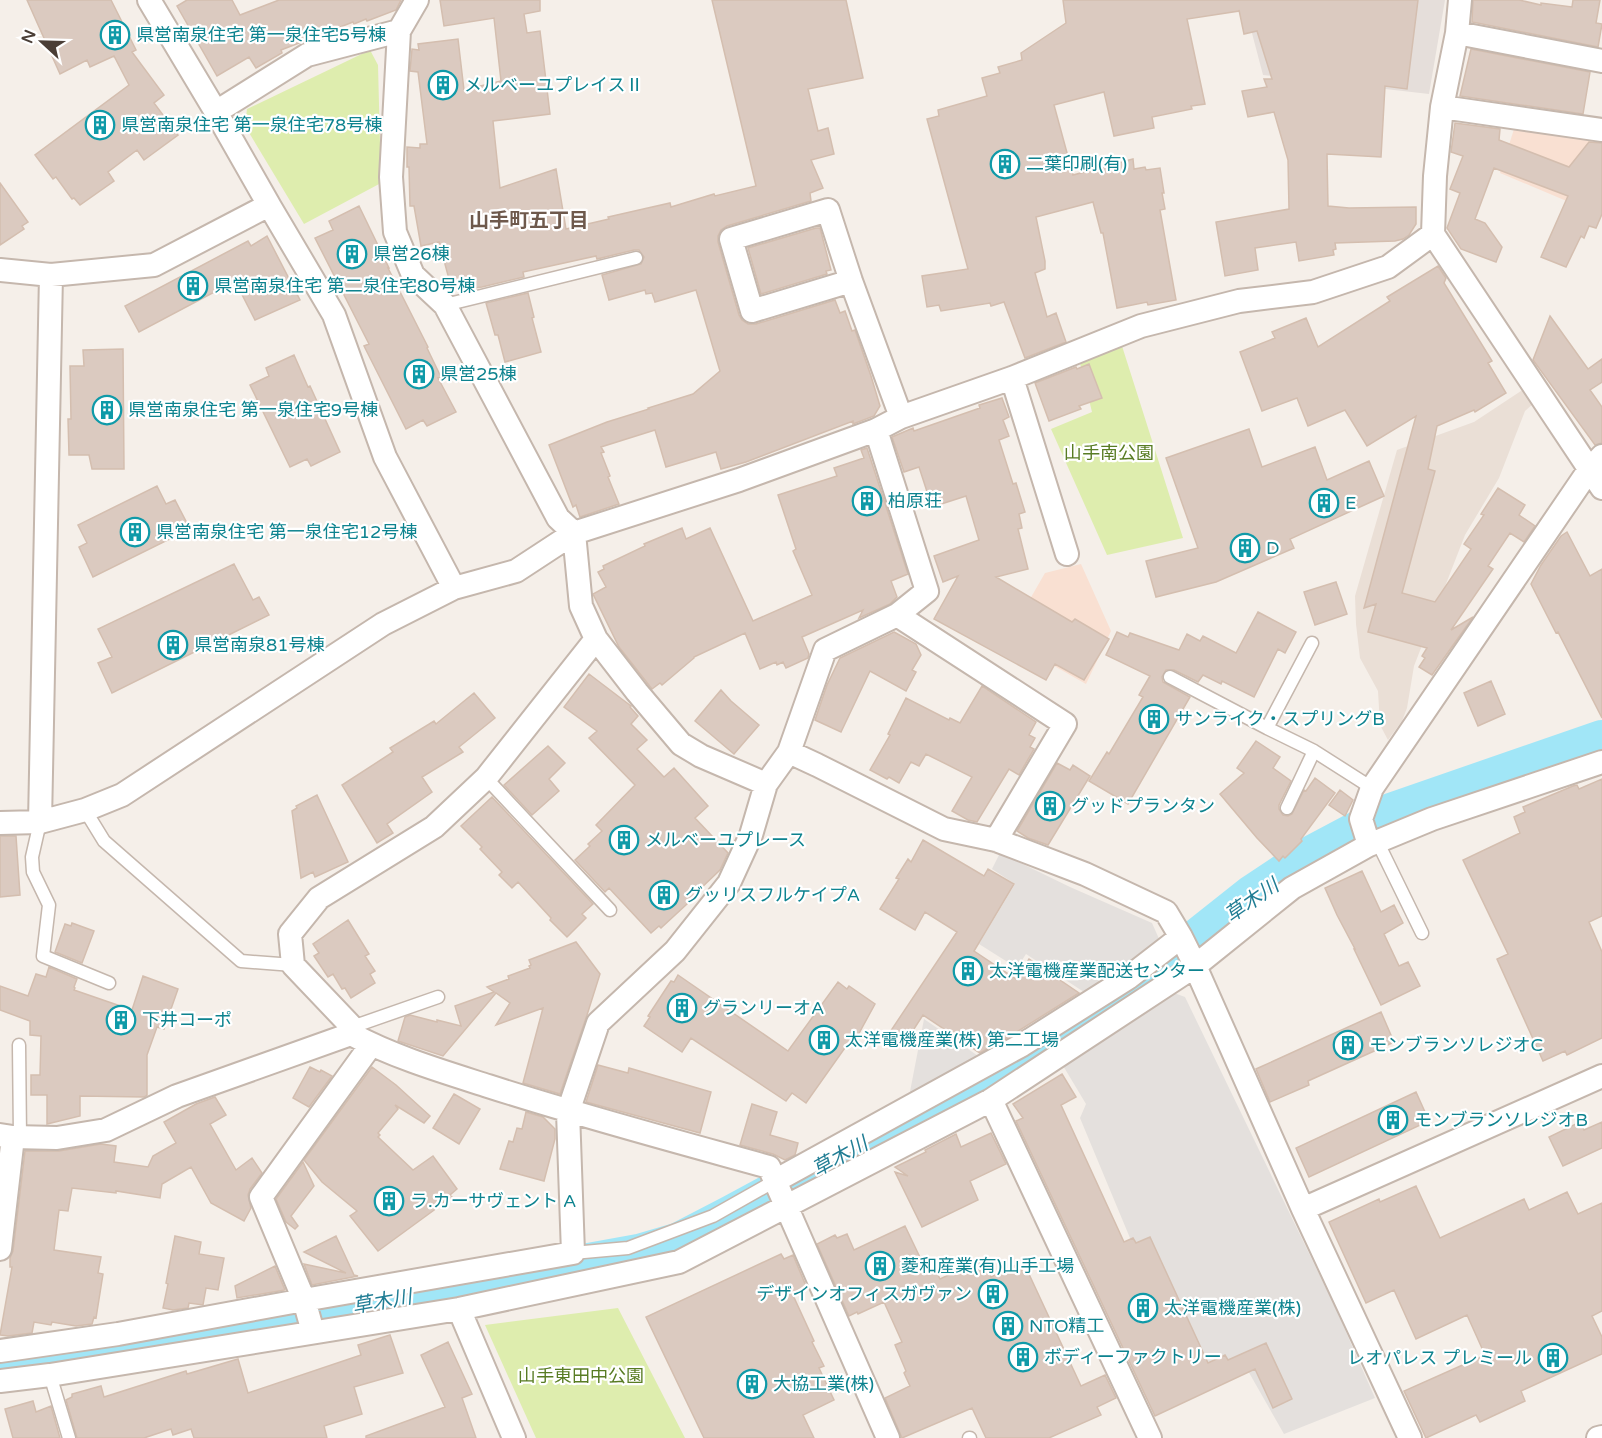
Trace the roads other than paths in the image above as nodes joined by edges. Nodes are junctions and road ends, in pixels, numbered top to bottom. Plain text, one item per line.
1 (149, 0) edge
2 (417, 0) edge
3 (1460, 0) edge
4 (399, 31) junction
5 (1457, 33) junction
6 (1602, 61) edge
7 (1442, 107) junction
8 (216, 112) junction
9 (1602, 130) edge
10 (269, 205) junction
11 (1433, 234) junction
12 (636, 258) dead end
13 (0, 270) edge
14 (51, 275) junction
15 (851, 281) junction
16 (445, 305) junction
17 (1011, 378) junction
18 (901, 417) junction
19 (876, 430) junction
20 (1595, 463) edge
21 (1602, 488) edge
22 (574, 533) junction
23 (1067, 554) dead end
24 (454, 588) junction
25 (897, 615) junction
26 (596, 639) junction
27 (1312, 643) dead end
28 (1170, 677) dead end
29 (1267, 728) junction
30 (1314, 751) junction
31 (789, 752) junction
32 (1602, 762) edge
33 (486, 778) junction
34 (766, 784) junction
35 (1372, 788) junction
36 (1287, 808) dead end
37 (85, 810) junction
38 (40, 822) junction
39 (0, 824) edge
40 (1369, 837) junction
41 (996, 840) junction
42 (610, 910) dead end
43 (1422, 933) dead end
44 (1188, 951) junction
45 (293, 965) junction
46 (109, 983) dead end
47 (438, 996) dead end
48 (358, 1036) junction
49 (19, 1045) dead end
50 (1602, 1076) edge
51 (991, 1100) junction
52 (568, 1112) junction
53 (11, 1136) edge
54 (780, 1193) junction
55 (1303, 1209) junction
56 (0, 1249) edge
57 (575, 1268) junction
58 (459, 1309) junction
59 (309, 1316) junction
60 (0, 1351) edge
61 (50, 1375) junction
62 (0, 1382) edge
63 (69, 1438) edge
64 (514, 1438) edge
65 (888, 1438) edge
66 (1150, 1438) edge
67 (1410, 1438) edge

1 - 8 street
2 - 4 street
3 - 5 street
4 - 8 street
4 - 16 street
5 - 6 street
5 - 7 street
7 - 9 street
7 - 11 street
8 - 10 street
10 - 14 street
10 - 24 street
11 - 17 street
11 - 20 street
12 - 16 lane
13 - 14 street
14 - 38 street
15 - 15 street
15 - 18 street
16 - 22 street
17 - 18 street
17 - 23 street
18 - 19 street
19 - 22 street
19 - 25 street
20 - 21 street
20 - 35 street
22 - 24 street
22 - 26 street
24 - 37 street
25 - 31 street
25 - 41 street
26 - 33 street
26 - 34 street
27 - 29 lane
28 - 29 lane
29 - 30 lane
30 - 35 lane
30 - 36 lane
31 - 34 street
31 - 41 street
32 - 40 street
33 - 42 lane
33 - 45 street
34 - 52 street
35 - 40 street
37 - 38 street
37 - 45 lane
38 - 39 street
38 - 46 lane
40 - 43 lane
40 - 44 street
41 - 44 street
44 - 51 street
44 - 54 street
44 - 55 street
45 - 48 street
47 - 48 lane
48 - 52 street
48 - 53 street
48 - 59 street
49 - 53 lane
50 - 55 street
51 - 54 street
51 - 66 street
52 - 54 street
52 - 57 street
53 - 56 street
54 - 57 lane
54 - 57 street
54 - 65 street
55 - 67 street
57 - 58 street
57 - 59 street
58 - 59 street
58 - 64 street
59 - 60 street
59 - 61 street
61 - 62 street
61 - 63 lane

